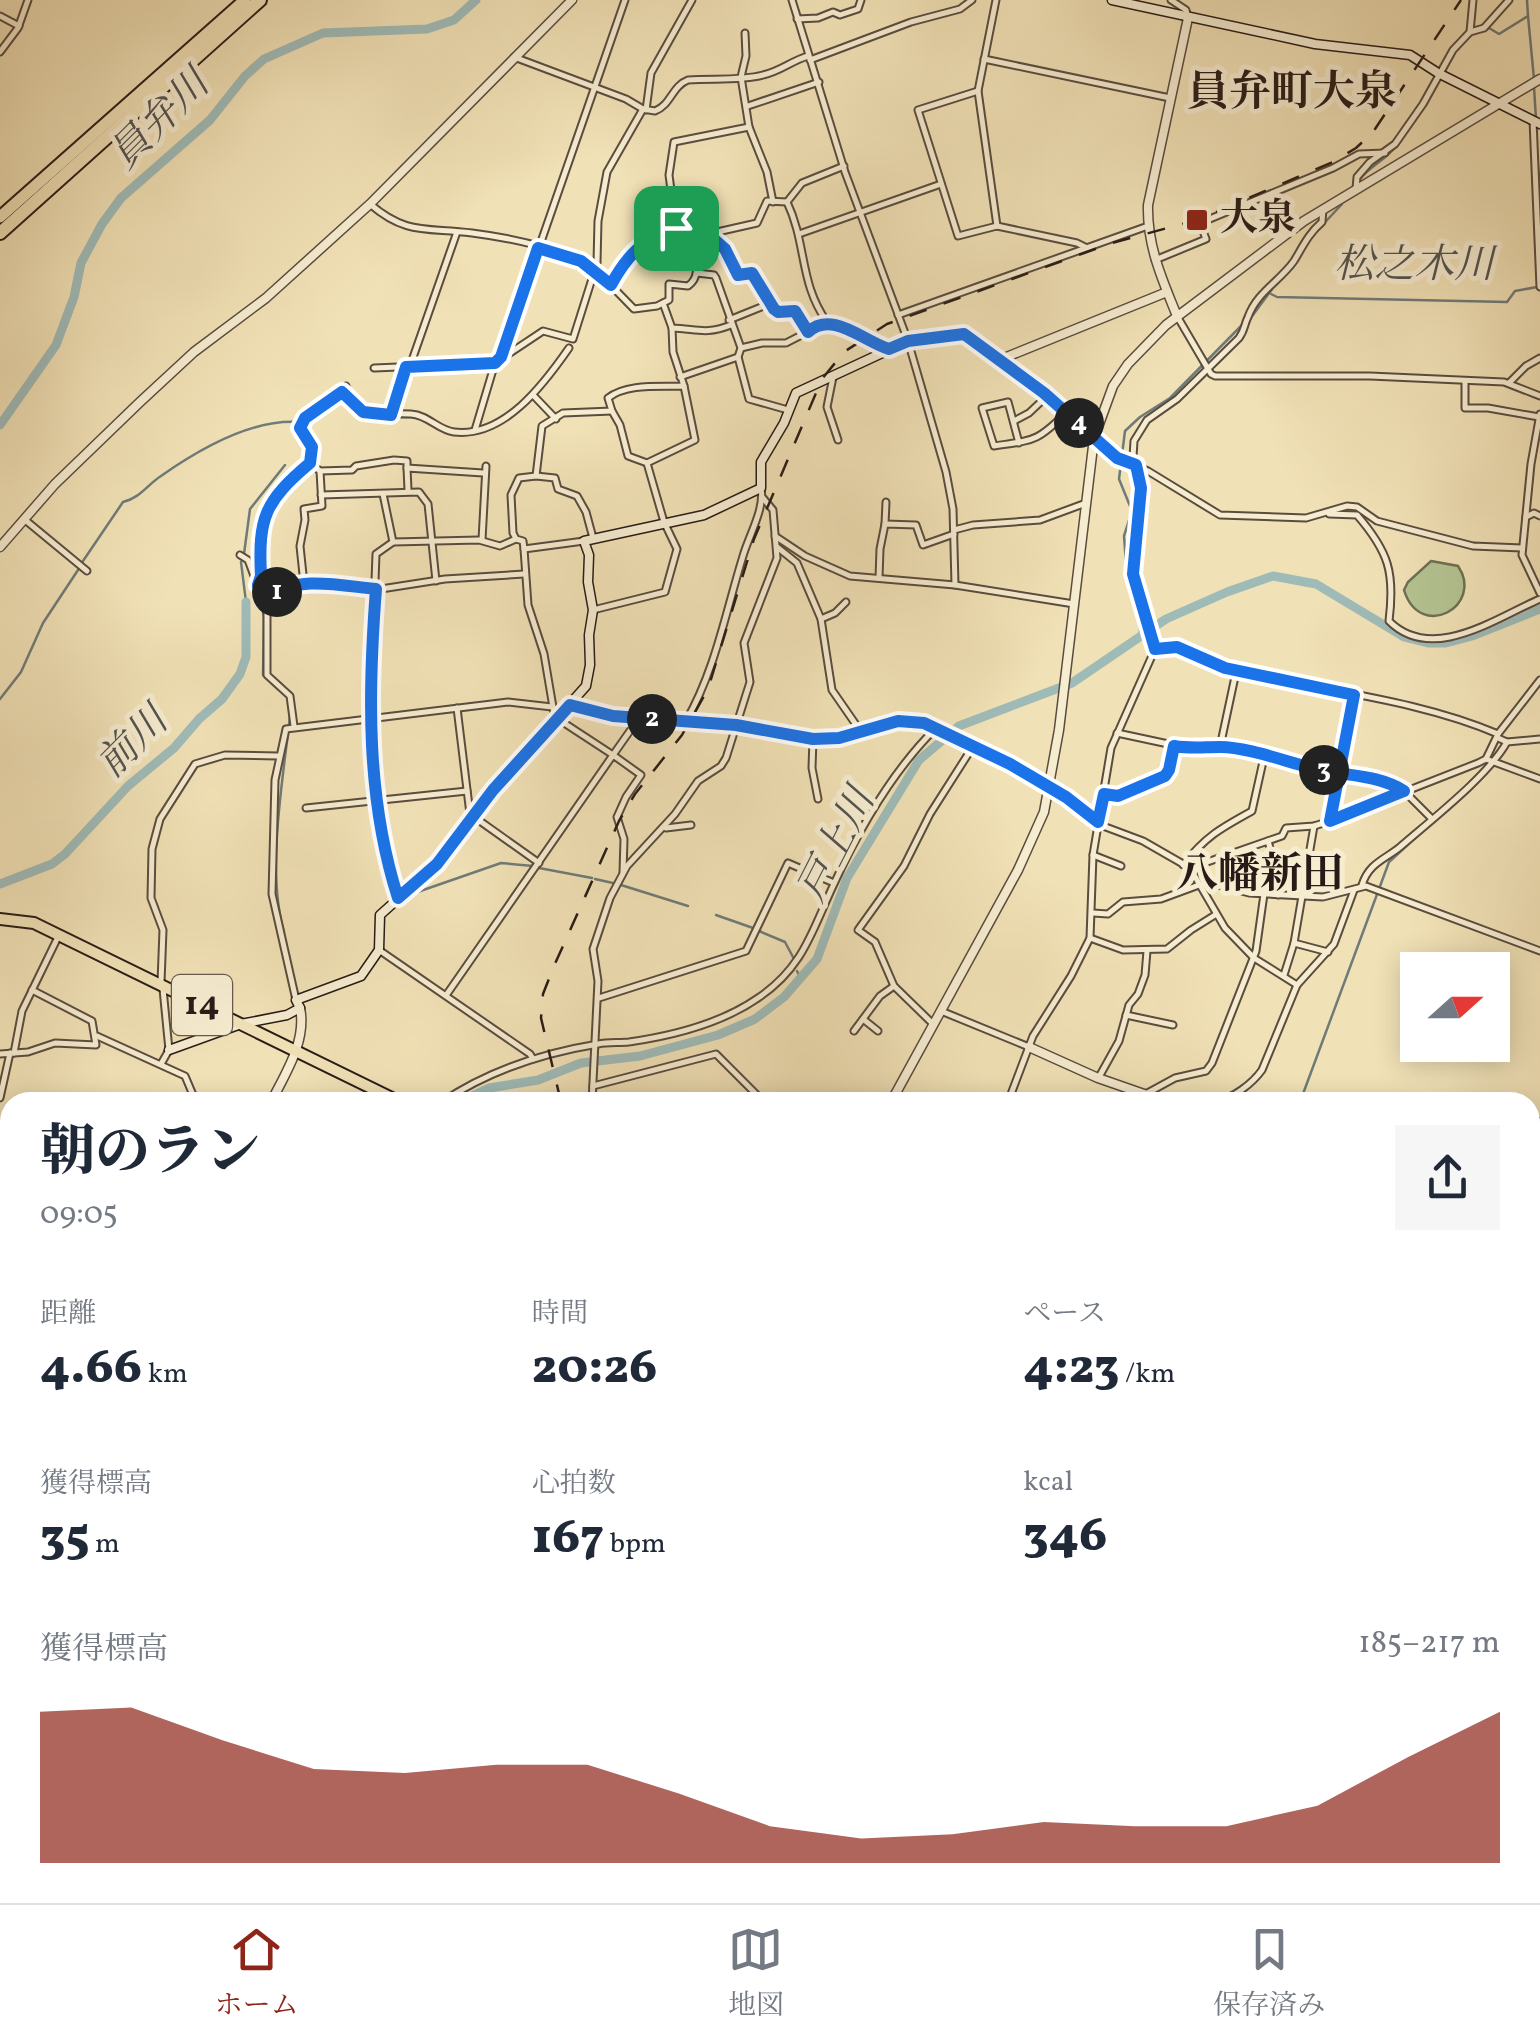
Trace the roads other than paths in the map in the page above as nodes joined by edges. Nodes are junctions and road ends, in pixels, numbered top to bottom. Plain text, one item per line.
1 (28, 0) edge
2 (244, 0) edge
3 (264, 0) edge
4 (572, 0) edge
5 (625, 0) edge
6 (692, 0) edge
7 (792, 0) edge
8 (861, 0) edge
9 (972, 0) edge
10 (996, 0) edge
11 (1112, 0) edge
12 (1170, 0) edge
13 (1473, 0) edge
14 (1509, 0) edge
15 (0, 16) edge
16 (1188, 18) junction
17 (797, 19) junction
18 (19, 26) junction
19 (1470, 32) junction
20 (746, 34) dead end
21 (0, 52) edge
22 (514, 57) junction
23 (809, 58) junction
24 (984, 60) junction
25 (1438, 73) junction
26 (740, 77) junction
27 (1536, 81) edge
28 (818, 82) junction
29 (594, 87) junction
30 (978, 91) junction
31 (1170, 98) junction
32 (1500, 103) junction
33 (748, 106) junction
34 (644, 110) junction
35 (1536, 122) edge
36 (749, 127) junction
37 (1385, 153) junction
38 (844, 166) junction
39 (941, 184) junction
40 (1356, 190) junction
41 (774, 202) junction
42 (786, 202) junction
43 (370, 204) junction
44 (1323, 209) junction
45 (860, 211) junction
46 (1540, 212) edge
47 (0, 217) edge
48 (997, 226) junction
49 (1148, 226) junction
50 (676, 228) junction
51 (457, 232) junction
52 (708, 234) junction
53 (799, 234) junction
54 (0, 236) edge
55 (691, 236) junction
56 (1085, 247) junction
57 (538, 248) junction
58 (1154, 260) junction
59 (698, 273) junction
60 (611, 285) junction
61 (1540, 287) edge
62 (1167, 292) junction
63 (663, 303) junction
64 (771, 303) junction
65 (898, 315) junction
66 (1176, 316) junction
67 (826, 322) junction
68 (730, 323) junction
69 (672, 328) junction
70 (808, 332) junction
71 (908, 341) junction
72 (570, 348) dead end
73 (741, 348) junction
74 (889, 349) junction
75 (501, 357) junction
76 (738, 357) junction
77 (1540, 358) edge
78 (999, 360) junction
79 (495, 363) junction
80 (1206, 365) junction
81 (408, 367) junction
82 (374, 368) dead end
83 (834, 374) junction
84 (680, 376) junction
85 (1464, 382) junction
86 (1510, 383) junction
87 (684, 386) junction
88 (533, 395) junction
89 (1047, 396) junction
90 (1540, 396) edge
91 (788, 410) junction
92 (612, 411) junction
93 (1066, 412) junction
94 (391, 415) junction
95 (1540, 416) edge
96 (556, 419) junction
97 (1013, 422) junction
98 (475, 430) junction
99 (1094, 438) junction
100 (838, 440) dead end
101 (1019, 442) junction
102 (310, 463) junction
103 (647, 463) junction
104 (1132, 463) junction
105 (408, 468) junction
106 (320, 471) junction
107 (536, 476) junction
108 (408, 490) junction
109 (762, 493) junction
110 (383, 494) junction
111 (321, 495) junction
112 (886, 502) dead end
113 (1086, 503) junction
114 (1326, 513) junction
115 (1540, 516) edge
116 (1526, 517) junction
117 (24, 518) junction
118 (886, 524) junction
119 (667, 525) junction
120 (954, 532) junction
121 (775, 536) junction
122 (434, 538) junction
123 (516, 539) junction
124 (482, 540) junction
125 (589, 540) junction
126 (392, 542) junction
127 (0, 547) edge
128 (777, 547) junction
129 (1522, 548) junction
130 (524, 549) junction
131 (240, 556) dead end
132 (87, 570) dead end
133 (524, 574) junction
134 (879, 578) junction
135 (436, 581) junction
136 (304, 584) junction
137 (258, 585) junction
138 (955, 585) junction
139 (376, 589) junction
140 (271, 596) junction
141 (1540, 596) edge
142 (846, 602) dead end
143 (1074, 604) junction
144 (593, 610) junction
145 (820, 620) junction
146 (1155, 649) junction
147 (1236, 670) junction
148 (1540, 680) edge
149 (1354, 695) junction
150 (570, 705) junction
151 (552, 706) junction
152 (458, 708) junction
153 (370, 717) junction
154 (639, 718) junction
155 (557, 720) junction
156 (686, 721) junction
157 (736, 725) junction
158 (290, 727) junction
159 (938, 727) junction
160 (860, 730) junction
161 (1117, 733) junction
162 (1498, 736) junction
163 (813, 739) junction
164 (1540, 739) edge
165 (1507, 742) junction
166 (1174, 746) junction
167 (1220, 747) junction
168 (972, 748) junction
169 (613, 755) junction
170 (278, 756) junction
171 (1264, 756) junction
172 (1486, 759) junction
173 (1494, 763) junction
174 (1338, 772) junction
175 (1540, 779) edge
176 (1050, 788) junction
177 (467, 791) junction
178 (1404, 791) junction
179 (1104, 794) junction
180 (818, 799) dead end
181 (376, 800) junction
182 (306, 808) dead end
183 (473, 816) junction
184 (1431, 818) junction
185 (1330, 821) junction
186 (1098, 822) junction
187 (690, 825) dead end
188 (1314, 826) junction
189 (663, 828) junction
190 (1268, 841) junction
191 (1093, 855) junction
192 (539, 863) junction
193 (1121, 866) dead end
194 (1186, 867) junction
195 (622, 872) junction
196 (834, 883) junction
197 (1199, 884) junction
198 (1358, 888) junction
199 (1264, 894) junction
200 (1278, 894) junction
201 (1302, 896) junction
202 (398, 898) junction
203 (1093, 913) junction
204 (1215, 916) junction
205 (0, 918) edge
206 (59, 935) junction
207 (1090, 938) junction
208 (1294, 943) junction
209 (379, 950) junction
210 (1540, 951) edge
211 (1147, 952) junction
212 (1328, 952) junction
213 (1254, 958) junction
214 (1284, 975) junction
215 (162, 985) junction
216 (1297, 985) junction
217 (894, 986) junction
218 (32, 990) junction
219 (446, 994) junction
220 (598, 999) junction
221 (298, 1004) junction
222 (942, 1010) junction
223 (1126, 1015) junction
224 (863, 1018) junction
225 (241, 1024) junction
226 (933, 1024) junction
227 (1173, 1025) dead end
228 (854, 1031) dead end
229 (878, 1031) dead end
230 (96, 1036) junction
231 (596, 1046) junction
232 (1029, 1047) junction
233 (169, 1050) junction
234 (296, 1052) junction
235 (12, 1053) junction
236 (0, 1054) edge
237 (533, 1059) junction
238 (162, 1064) junction
239 (1098, 1078) junction
240 (593, 1085) junction
241 (1, 1088) edge
242 (192, 1092) edge
243 (276, 1092) edge
244 (379, 1092) edge
245 (459, 1092) edge
246 (593, 1092) edge
247 (754, 1092) edge
248 (896, 1092) edge
249 (1012, 1092) edge
250 (1140, 1092) edge
251 (1150, 1092) edge
252 (1237, 1092) edge

1 - 18 street
2 - 47 highway
3 - 54 highway
4 - 22 street
5 - 29 street
6 - 34 street
7 - 17 street
8 - 17 street
9 - 23 street
10 - 24 street
11 - 16 street
12 - 16 street
13 - 19 street
14 - 19 street
15 - 18 street
16 - 25 street
16 - 31 street
17 - 23 street
18 - 21 street
19 - 25 street
20 - 26 street
22 - 29 street
22 - 43 street
23 - 26 street
23 - 28 street
24 - 30 street
24 - 31 street
25 - 32 street
25 - 37 street
26 - 33 street
26 - 34 street
27 - 32 street
28 - 33 street
28 - 38 street
29 - 34 street
29 - 57 street
30 - 39 street
30 - 48 street
31 - 49 street
32 - 35 street
32 - 40 street
33 - 36 street
34 - 75 street
35 - 46 street
36 - 41 street
36 - 50 street
37 - 40 street
37 - 58 street
38 - 42 street
38 - 45 street
39 - 45 street
39 - 48 street
40 - 44 street
41 - 42 street
41 - 52 street
42 - 53 street
43 - 51 street
43 - 117 street
44 - 66 street
44 - 80 street
45 - 53 street
45 - 65 street
46 - 61 street
48 - 56 street
49 - 56 street
49 - 58 street
50 - 55 street
50 - 60 street
51 - 57 street
51 - 81 street
52 - 55 street
52 - 64 street
53 - 67 street
55 - 59 street
56 - 65 street
57 - 60 street
57 - 75 street
58 - 62 street
59 - 63 street
59 - 68 street
60 - 63 street
62 - 66 street
62 - 78 street
63 - 69 street
64 - 68 street
64 - 70 street
65 - 71 street
66 - 80 street
66 - 99 street
67 - 70 street
67 - 74 street
68 - 69 street
68 - 73 street
69 - 84 street
70 - 73 street
71 - 74 street
71 - 78 street
71 - 120 street
72 - 88 street
73 - 76 street
74 - 83 street
75 - 79 street
76 - 84 street
76 - 91 street
77 - 86 street
78 - 89 street
79 - 81 street
79 - 98 street
80 - 85 street
80 - 104 street
81 - 82 street
81 - 94 street
83 - 91 street
83 - 100 street
84 - 87 street
85 - 86 street
85 - 95 street
86 - 90 street
87 - 92 street
87 - 103 street
88 - 96 street
88 - 98 street
89 - 93 street
89 - 97 street
91 - 109 street
92 - 96 street
92 - 103 street
93 - 99 street
93 - 101 street
94 - 98 street
94 - 102 street
95 - 116 street
96 - 107 street
97 - 101 street
97 - 101 street
99 - 104 street
99 - 113 street
102 - 106 street
102 - 137 street
103 - 119 street
104 - 114 street
104 - 146 street
105 - 106 street
105 - 108 street
105 - 124 street
106 - 111 street
107 - 123 street
107 - 125 street
108 - 110 street
108 - 122 street
109 - 119 street
109 - 121 street
109 - 156 street
110 - 111 street
110 - 126 street
111 - 136 street
112 - 118 street
113 - 120 street
113 - 143 street
114 - 129 street
114 - 141 street
115 - 116 street
116 - 129 street
117 - 127 street
117 - 132 street
118 - 120 street
118 - 134 street
119 - 125 street
119 - 144 street
120 - 138 street
121 - 128 street
121 - 134 street
122 - 124 street
122 - 126 street
122 - 135 street
123 - 124 street
123 - 130 street
125 - 130 street
125 - 144 street
126 - 139 street
128 - 145 street
128 - 157 street
129 - 141 street
130 - 133 street
131 - 137 street
133 - 135 street
133 - 151 street
134 - 138 street
135 - 139 street
136 - 139 street
136 - 140 street
137 - 140 street
138 - 143 street
139 - 153 street
140 - 158 street
142 - 145 street
143 - 176 street
144 - 150 street
145 - 160 street
146 - 147 street
146 - 161 street
147 - 149 street
147 - 167 street
148 - 162 street
149 - 162 street
149 - 174 street
150 - 154 street
150 - 155 street
151 - 152 street
151 - 155 street
152 - 153 street
152 - 177 street
153 - 158 street
153 - 181 street
154 - 156 street
154 - 169 street
155 - 169 street
155 - 183 street
156 - 157 street
157 - 163 street
157 - 189 street
158 - 170 street
159 - 160 street
159 - 168 street
159 - 196 street
160 - 163 street
161 - 166 street
161 - 179 street
162 - 165 street
162 - 172 street
163 - 180 street
164 - 165 street
165 - 173 street
166 - 167 street
166 - 179 street
167 - 171 street
168 - 176 street
168 - 217 street
169 - 192 street
169 - 195 street
170 - 215 street
170 - 221 street
171 - 174 street
171 - 194 street
172 - 173 street
172 - 178 street
173 - 175 street
173 - 184 street
174 - 178 street
174 - 185 street
176 - 186 street
176 - 222 street
177 - 181 street
177 - 183 street
178 - 184 street
178 - 185 street
179 - 186 street
181 - 182 street
181 - 202 street
183 - 192 street
183 - 202 street
184 - 198 street
185 - 188 street
186 - 191 street
186 - 194 street
187 - 189 street
188 - 190 street
188 - 201 street
189 - 195 street
190 - 194 street
190 - 200 street
191 - 193 street
191 - 203 street
192 - 219 street
194 - 197 street
195 - 220 street
196 - 220 street
196 - 231 street
197 - 199 street
197 - 203 street
197 - 204 street
198 - 201 street
198 - 210 street
198 - 212 street
199 - 200 street
199 - 213 street
200 - 201 street
201 - 208 street
202 - 209 street
203 - 207 street
204 - 211 street
204 - 213 street
205 - 206 main road, 14
206 - 215 main road, 14
206 - 218 street
207 - 211 street
207 - 232 street
208 - 212 street
208 - 214 street
209 - 219 street
209 - 221 street
211 - 223 street
212 - 216 street
213 - 214 street
213 - 251 street
214 - 216 street
215 - 225 main road, 14
215 - 233 street
216 - 252 street
217 - 224 street
217 - 226 street
218 - 230 street
218 - 235 street
219 - 237 street
220 - 231 street
221 - 225 street
221 - 234 street
222 - 226 street
222 - 232 street
223 - 227 street
223 - 239 street
224 - 228 street
224 - 229 street
225 - 233 street
225 - 234 main road, 14
226 - 248 street
230 - 235 street
230 - 238 street
231 - 237 street
231 - 240 street
232 - 239 street
232 - 249 street
233 - 238 street
234 - 243 street
234 - 244 main road, 14
235 - 236 street
235 - 241 street
237 - 245 street
238 - 242 street
239 - 250 street
240 - 246 street
240 - 247 street

